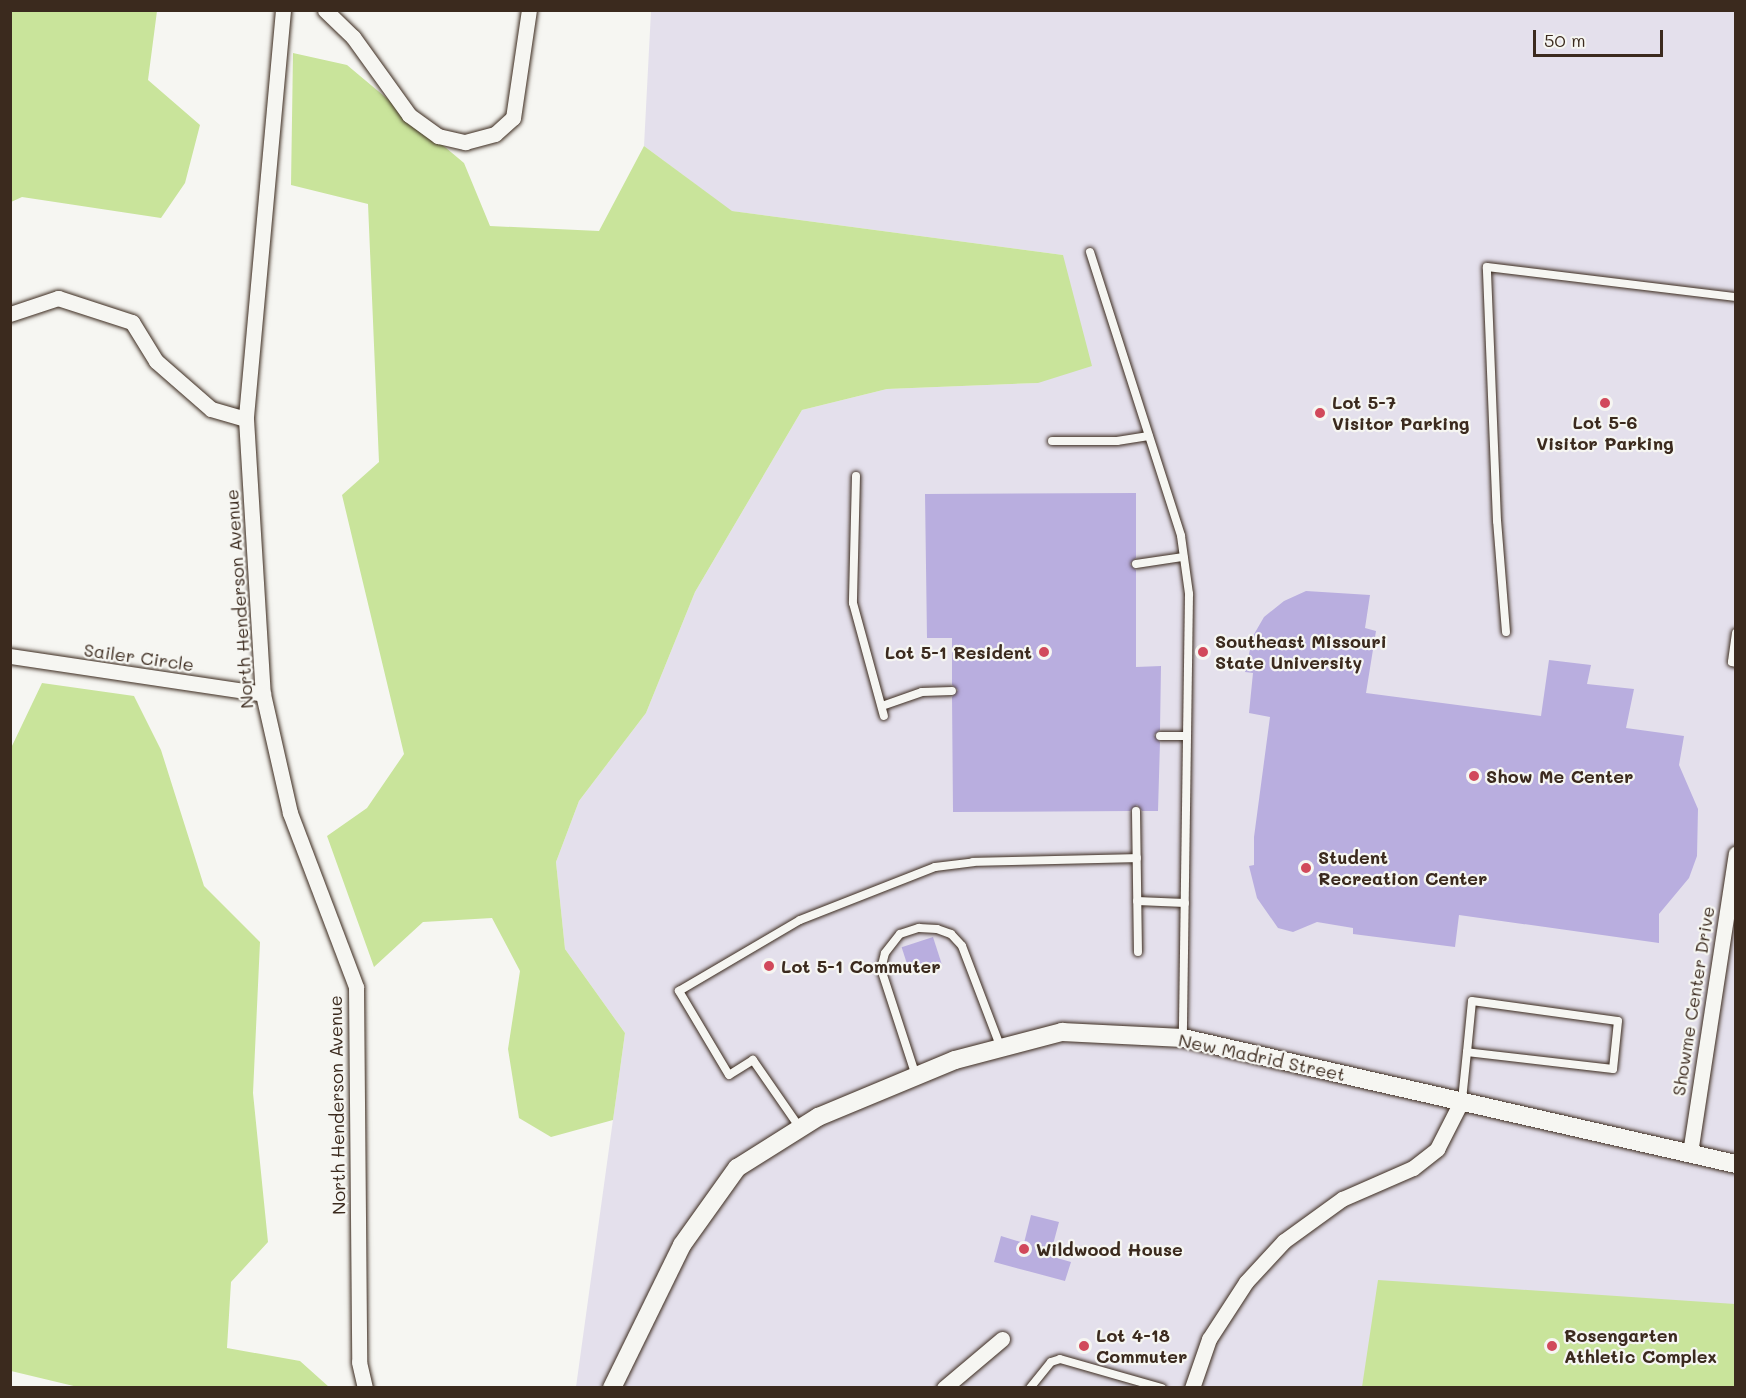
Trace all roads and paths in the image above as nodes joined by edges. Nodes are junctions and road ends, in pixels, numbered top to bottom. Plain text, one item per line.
1 (283, 10) edge
2 (325, 10) edge
3 (529, 10) edge
4 (1090, 252) dead end
5 (1736, 297) edge
6 (10, 314) edge
7 (246, 419) junction
8 (1149, 436) junction
9 (1052, 441) dead end
10 (856, 476) dead end
11 (1183, 557) junction
12 (1136, 564) dead end
13 (1506, 632) dead end
14 (1736, 633) edge
15 (10, 656) edge
16 (1736, 663) edge
17 (952, 691) dead end
18 (262, 694) junction
19 (882, 706) junction
20 (884, 716) dead end
21 (1160, 736) dead end
22 (1187, 736) junction
23 (1136, 811) dead end
24 (1736, 854) edge
25 (1137, 858) junction
26 (1137, 901) junction
27 (1185, 903) junction
28 (1138, 952) dead end
29 (1183, 1038) junction
30 (1001, 1048) junction
31 (1467, 1052) junction
32 (916, 1076) junction
33 (1462, 1100) junction
34 (800, 1128) junction
35 (1690, 1153) junction
36 (1736, 1164) edge
37 (1002, 1339) dead end
38 (365, 1388) edge
39 (612, 1388) edge
40 (944, 1388) edge
41 (1030, 1388) edge
42 (1162, 1388) edge
43 (1192, 1388) edge

1 - 7 street, North Henderson Avenue
2 - 3 street
4 - 8 lane
5 - 13 lane
6 - 7 street
7 - 18 street, North Henderson Avenue
8 - 9 lane
8 - 11 lane
10 - 19 lane
11 - 12 lane
11 - 22 lane
14 - 16 lane
15 - 18 street, Sailer Circle
17 - 19 lane
18 - 38 street, North Henderson Avenue
19 - 20 lane
21 - 22 lane
22 - 27 lane
23 - 25 lane
24 - 35 street, Showme Center Drive
25 - 26 lane
25 - 34 lane
26 - 27 lane
26 - 28 lane
27 - 29 lane
29 - 30 street, New Madrid Street
29 - 33 street, New Madrid Street
30 - 32 street, New Madrid Street
30 - 32 lane
31 - 31 lane
31 - 33 lane
32 - 34 street, New Madrid Street
33 - 35 street, New Madrid Street
33 - 43 street
34 - 39 street, New Madrid Street
35 - 36 street, New Madrid Street
37 - 40 street
41 - 42 lane

